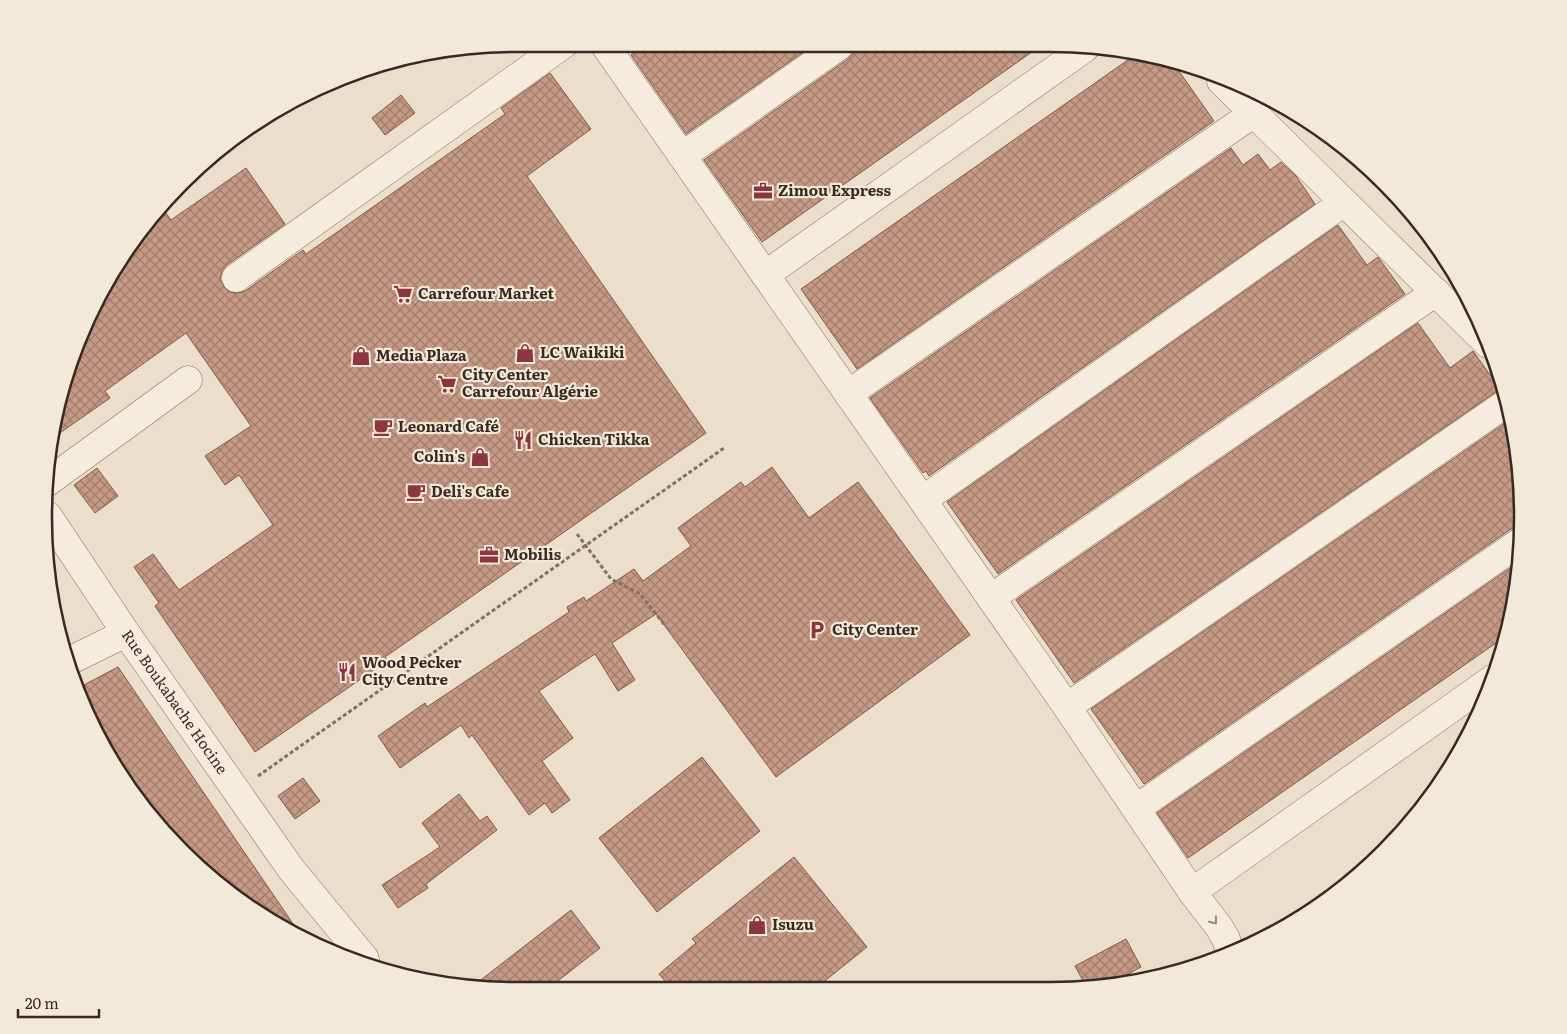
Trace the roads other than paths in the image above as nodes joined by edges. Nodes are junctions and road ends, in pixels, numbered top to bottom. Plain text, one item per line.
1 (553, 52) edge
2 (614, 52) edge
3 (829, 52) edge
4 (1078, 53) edge
5 (1228, 88) edge
6 (1254, 113) junction
7 (682, 156) junction
8 (1344, 202) junction
9 (765, 275) junction
10 (236, 278) dead end
11 (1436, 292) junction
12 (1476, 332) edge
13 (188, 380) dead end
14 (848, 394) junction
15 (1501, 407) edge
16 (54, 478) edge
17 (923, 500) junction
18 (52, 522) edge
19 (1514, 546) edge
20 (991, 598) junction
21 (126, 633) junction
22 (75, 658) edge
23 (1482, 686) edge
24 (1067, 707) junction
25 (1137, 808) junction
26 (1192, 892) junction
27 (1228, 946) edge
28 (361, 954) edge

1 - 10 street
2 - 7 street
3 - 7 street
4 - 9 street
5 - 6 street
6 - 8 street
6 - 14 street
7 - 9 street
8 - 11 street
8 - 17 street
9 - 14 street
11 - 12 street
11 - 20 street
13 - 16 street
14 - 17 street
15 - 24 street
17 - 20 street
18 - 21 street, Rue Boukabache Hocine
19 - 25 street
20 - 24 street
21 - 22 street
21 - 28 street, Rue Boukabache Hocine
23 - 26 street
24 - 25 street
25 - 26 street
26 -> 27 street

